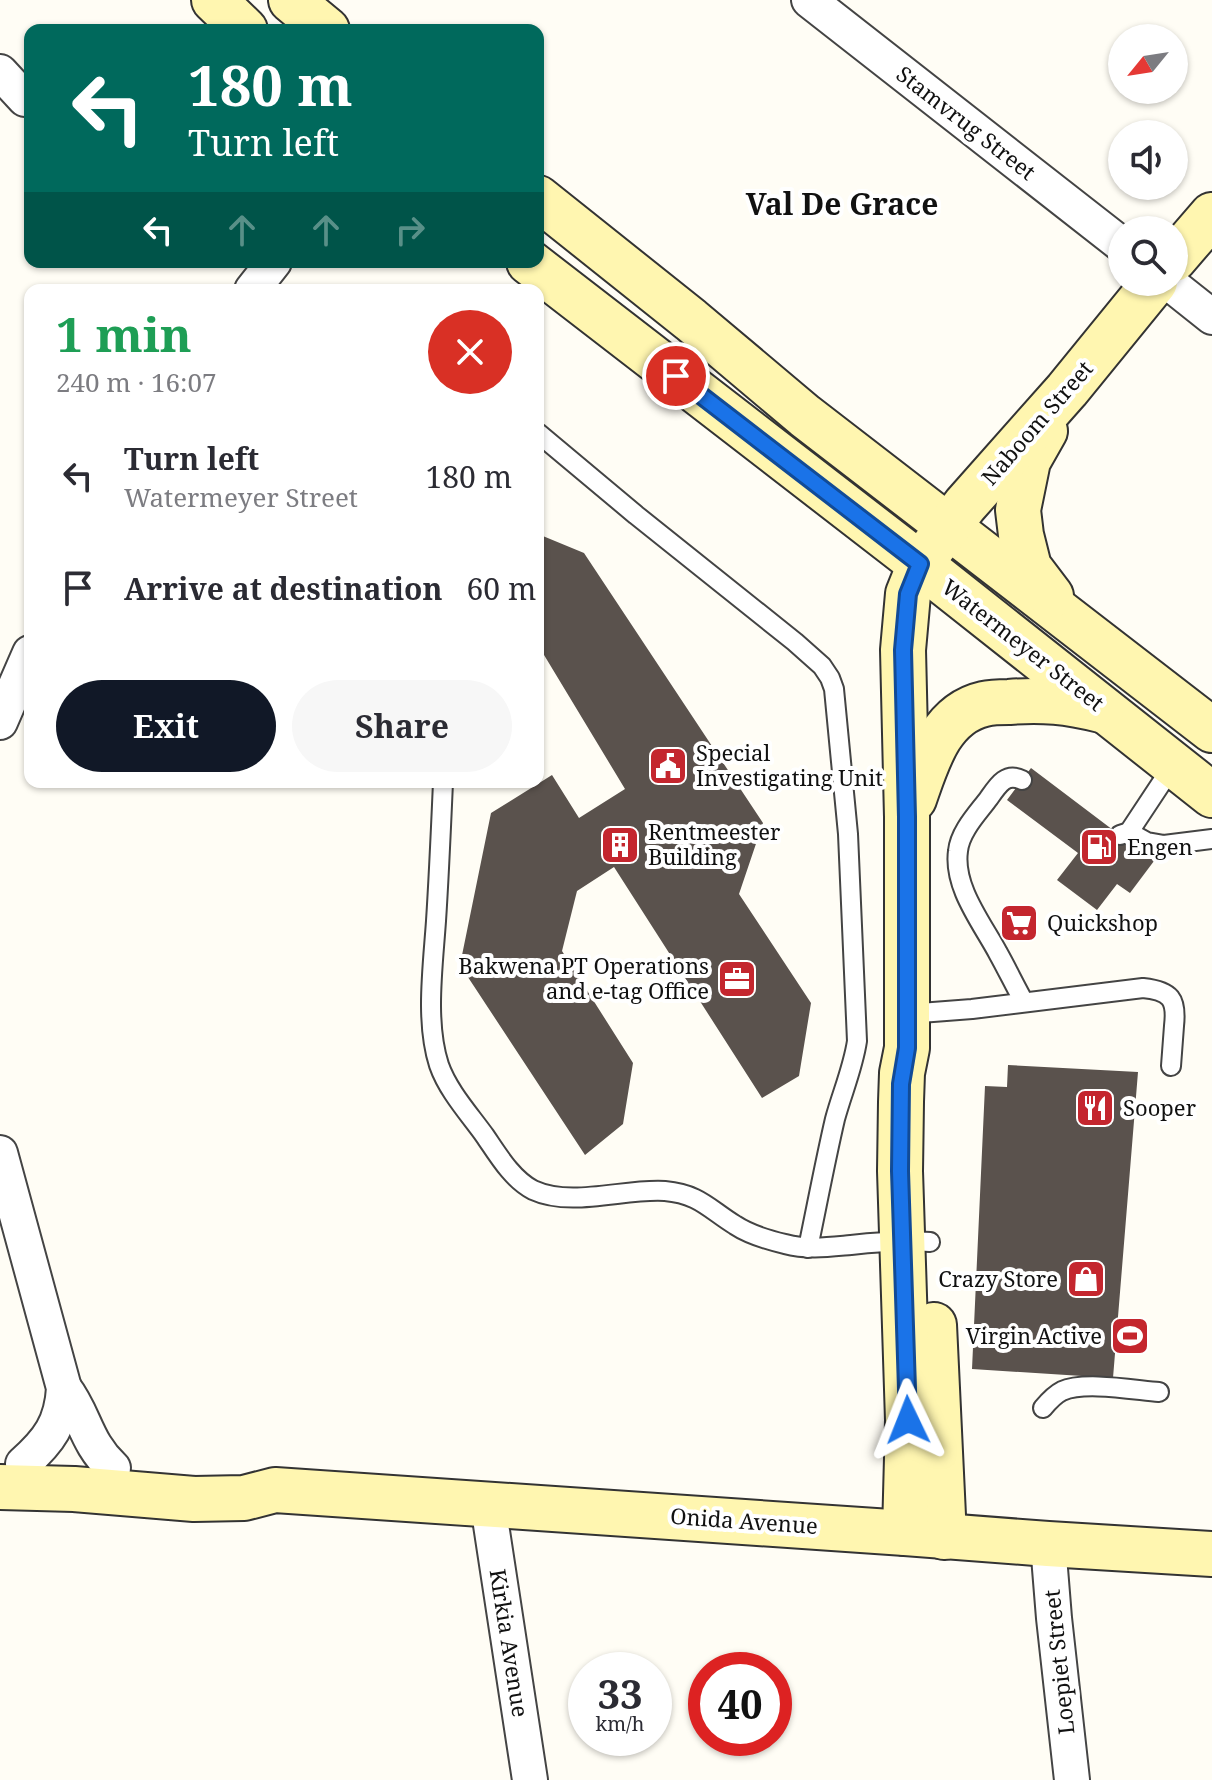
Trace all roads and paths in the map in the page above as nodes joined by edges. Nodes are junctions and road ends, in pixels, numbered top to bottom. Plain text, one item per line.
1 (214, 0) edge
2 (291, 0) edge
3 (809, 0) edge
4 (239, 24) edge
5 (320, 24) edge
6 (0, 72) edge
7 (24, 98) edge
8 (544, 203) edge
9 (1212, 215) edge
10 (1108, 234) edge
11 (1188, 243) edge
12 (269, 268) edge
13 (537, 268) edge
14 (257, 284) edge
15 (1144, 296) edge
16 (1186, 296) edge
17 (1212, 317) edge
18 (1067, 390) junction
19 (544, 438) edge
20 (949, 526) junction
21 (920, 564) junction
22 (1072, 622) junction
23 (24, 667) edge
24 (1108, 711) junction
25 (0, 722) edge
26 (1212, 730) edge
27 (1174, 764) junction
28 (1022, 780) dead end
29 (443, 788) edge
30 (1212, 795) edge
31 (907, 817) junction
32 (1212, 839) edge
33 (1024, 1002) junction
34 (907, 1031) junction
35 (1171, 1066) dead end
36 (0, 1153) edge
37 (916, 1241) junction
38 (808, 1248) junction
39 (64, 1388) junction
40 (1159, 1392) dead end
41 (1043, 1408) dead end
42 (113, 1468) junction
43 (8, 1471) edge
44 (275, 1490) junction
45 (488, 1505) junction
46 (924, 1535) junction
47 (1048, 1544) junction
48 (1212, 1554) edge
49 (530, 1780) edge
50 (1072, 1780) edge

1 - 4 street
2 - 5 street
3 - 10 street, Stamvrug Street
6 - 7 street
8 - 20 street
9 - 11 street
12 - 14 street
13 - 21 street, Watermeyer Street
15 - 18 street, Naboom Street
16 - 17 street
18 - 20 street, Naboom Street
18 - 22 street
19 - 38 lane
20 - 21 street, Naboom Street
20 - 22 street
21 - 24 street, Watermeyer Street
21 - 31 street
22 - 26 street
23 - 25 street
24 - 27 street, Watermeyer Street
24 - 31 street
27 - 30 street, Watermeyer Street
27 - 32 lane
28 - 33 lane
29 - 38 lane
31 - 34 street
33 - 34 lane
33 - 35 lane
34 - 37 street
36 - 39 street
37 - 38 lane
37 - 46 street
39 - 42 street
39 - 43 street
40 - 41 lane
42 - 43 street, Onida Avenue
42 - 44 street, Onida Avenue
43 - 44 street, Onida Avenue
44 - 45 street, Onida Avenue
45 - 46 street, Onida Avenue
45 - 49 street, Kirkia Avenue
46 - 47 street, Onida Avenue
47 - 48 street, Onida Avenue
47 - 50 street, Loepiet Street

